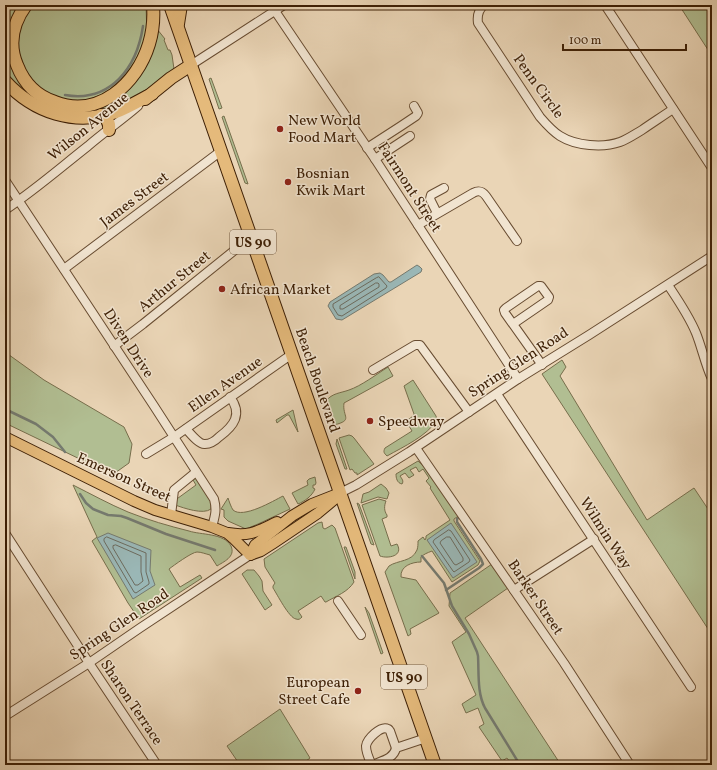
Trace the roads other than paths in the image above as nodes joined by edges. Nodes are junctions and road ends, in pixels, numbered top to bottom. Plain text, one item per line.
1 (26, 5) edge
2 (154, 5) edge
3 (170, 5) edge
4 (181, 5) edge
5 (284, 5) edge
6 (484, 5) edge
7 (605, 5) edge
8 (274, 8) edge
9 (178, 28) junction
10 (191, 65) junction
11 (5, 82) edge
12 (152, 94) junction
13 (142, 102) joint
14 (414, 106) dead end
15 (673, 109) junction
16 (101, 115) junction
17 (109, 130) junction
18 (410, 136) dead end
19 (367, 148) junction
20 (221, 151) junction
21 (375, 159) junction
22 (712, 168) edge
23 (5, 180) edge
24 (444, 188) dead end
25 (19, 201) junction
26 (5, 210) edge
27 (437, 213) junction
28 (418, 225) junction
29 (251, 237) junction
30 (517, 241) dead end
31 (712, 256) edge
32 (64, 269) junction
33 (668, 285) junction
34 (513, 324) junction
35 (114, 346) junction
36 (292, 354) junction
37 (542, 365) junction
38 (373, 370) dead end
39 (518, 379) junction
40 (712, 379) edge
41 (497, 394) junction
42 (230, 397) junction
43 (469, 412) junction
44 (186, 429) junction
45 (5, 437) edge
46 (174, 437) junction
47 (416, 448) junction
48 (146, 454) dead end
49 (196, 472) junction
50 (340, 493) junction
51 (171, 515) junction
52 (292, 516) junction
53 (212, 527) junction
54 (5, 533) edge
55 (227, 533) junction
56 (594, 540) junction
57 (250, 555) junction
58 (514, 590) junction
59 (338, 601) dead end
60 (361, 635) dead end
61 (89, 663) junction
62 (691, 687) dead end
63 (5, 716) edge
64 (426, 738) junction
65 (396, 748) junction
66 (157, 765) edge
67 (372, 765) edge
68 (435, 765) edge
69 (630, 765) edge

1 - 2 highway
3 - 9 highway, Beach Boulevard / US 90
4 - 9 highway
5 - 8 street
6 - 15 street, Penn Circle
7 - 15 street
8 - 10 street
8 - 19 street, Fairmont Street
9 - 10 highway, Beach Boulevard / US 90
10 - 12 highway, Wilson Avenue
10 - 20 highway, Beach Boulevard / US 90
11 - 16 highway
12 - 13 highway, Wilson Avenue
12 - 16 highway
13 - 17 street, Wilson Avenue
14 - 19 street
15 - 22 street
16 - 17 highway
17 - 25 street, Wilson Avenue
18 - 21 street
19 - 21 street, Fairmont Street
20 - 29 highway, Beach Boulevard / US 90
20 - 32 street, James Street
21 - 28 street, Fairmont Street
23 - 25 street, Diven Drive
24 - 27 street
25 - 26 street, Wilson Avenue
25 - 32 street, Diven Drive
27 - 28 street
27 - 30 street
28 - 39 street, Fairmont Street
29 - 35 street, Arthur Street
29 - 36 highway, Beach Boulevard / US 90
31 - 33 street, Spring Glen Road
32 - 35 street, Diven Drive
33 - 37 street, Spring Glen Road
33 - 40 street
34 - 34 street
34 - 37 street
35 - 46 street, Diven Drive
36 - 42 street, Ellen Avenue
36 - 50 highway, Beach Boulevard / US 90
37 - 39 street, Spring Glen Road
38 - 43 street
39 - 41 street, Spring Glen Road
41 - 43 street, Spring Glen Road
41 - 56 street, Wilmin Way
42 - 44 street, Ellen Avenue
42 - 44 street
43 - 47 street, Spring Glen Road
44 - 46 street, Ellen Avenue
45 - 51 main road, Emerson Street
46 - 48 street, Ellen Avenue
46 - 49 street, Diven Drive
47 - 50 street, Spring Glen Road
47 - 58 street, Barker Street
49 - 51 street
49 - 53 street, Diven Drive
50 - 52 main road, Spring Glen Road
50 - 57 main road, Spring Glen Road
50 - 64 highway, Beach Boulevard / US 90
51 - 53 main road, Emerson Street
52 - 55 main road
52 - 57 main road, Spring Glen Road
53 - 55 main road, Emerson Street
54 - 61 street, Sharon Terrace
55 - 57 main road, Emerson Street
56 - 58 street
56 - 62 street, Wilmin Way
57 - 61 street, Spring Glen Road
58 - 69 street, Barker Street
59 - 60 street
61 - 63 street, Spring Glen Road
61 - 66 street, Sharon Terrace
64 - 65 street
64 - 68 highway, Beach Boulevard / US 90
65 - 67 street
65 - 67 street

